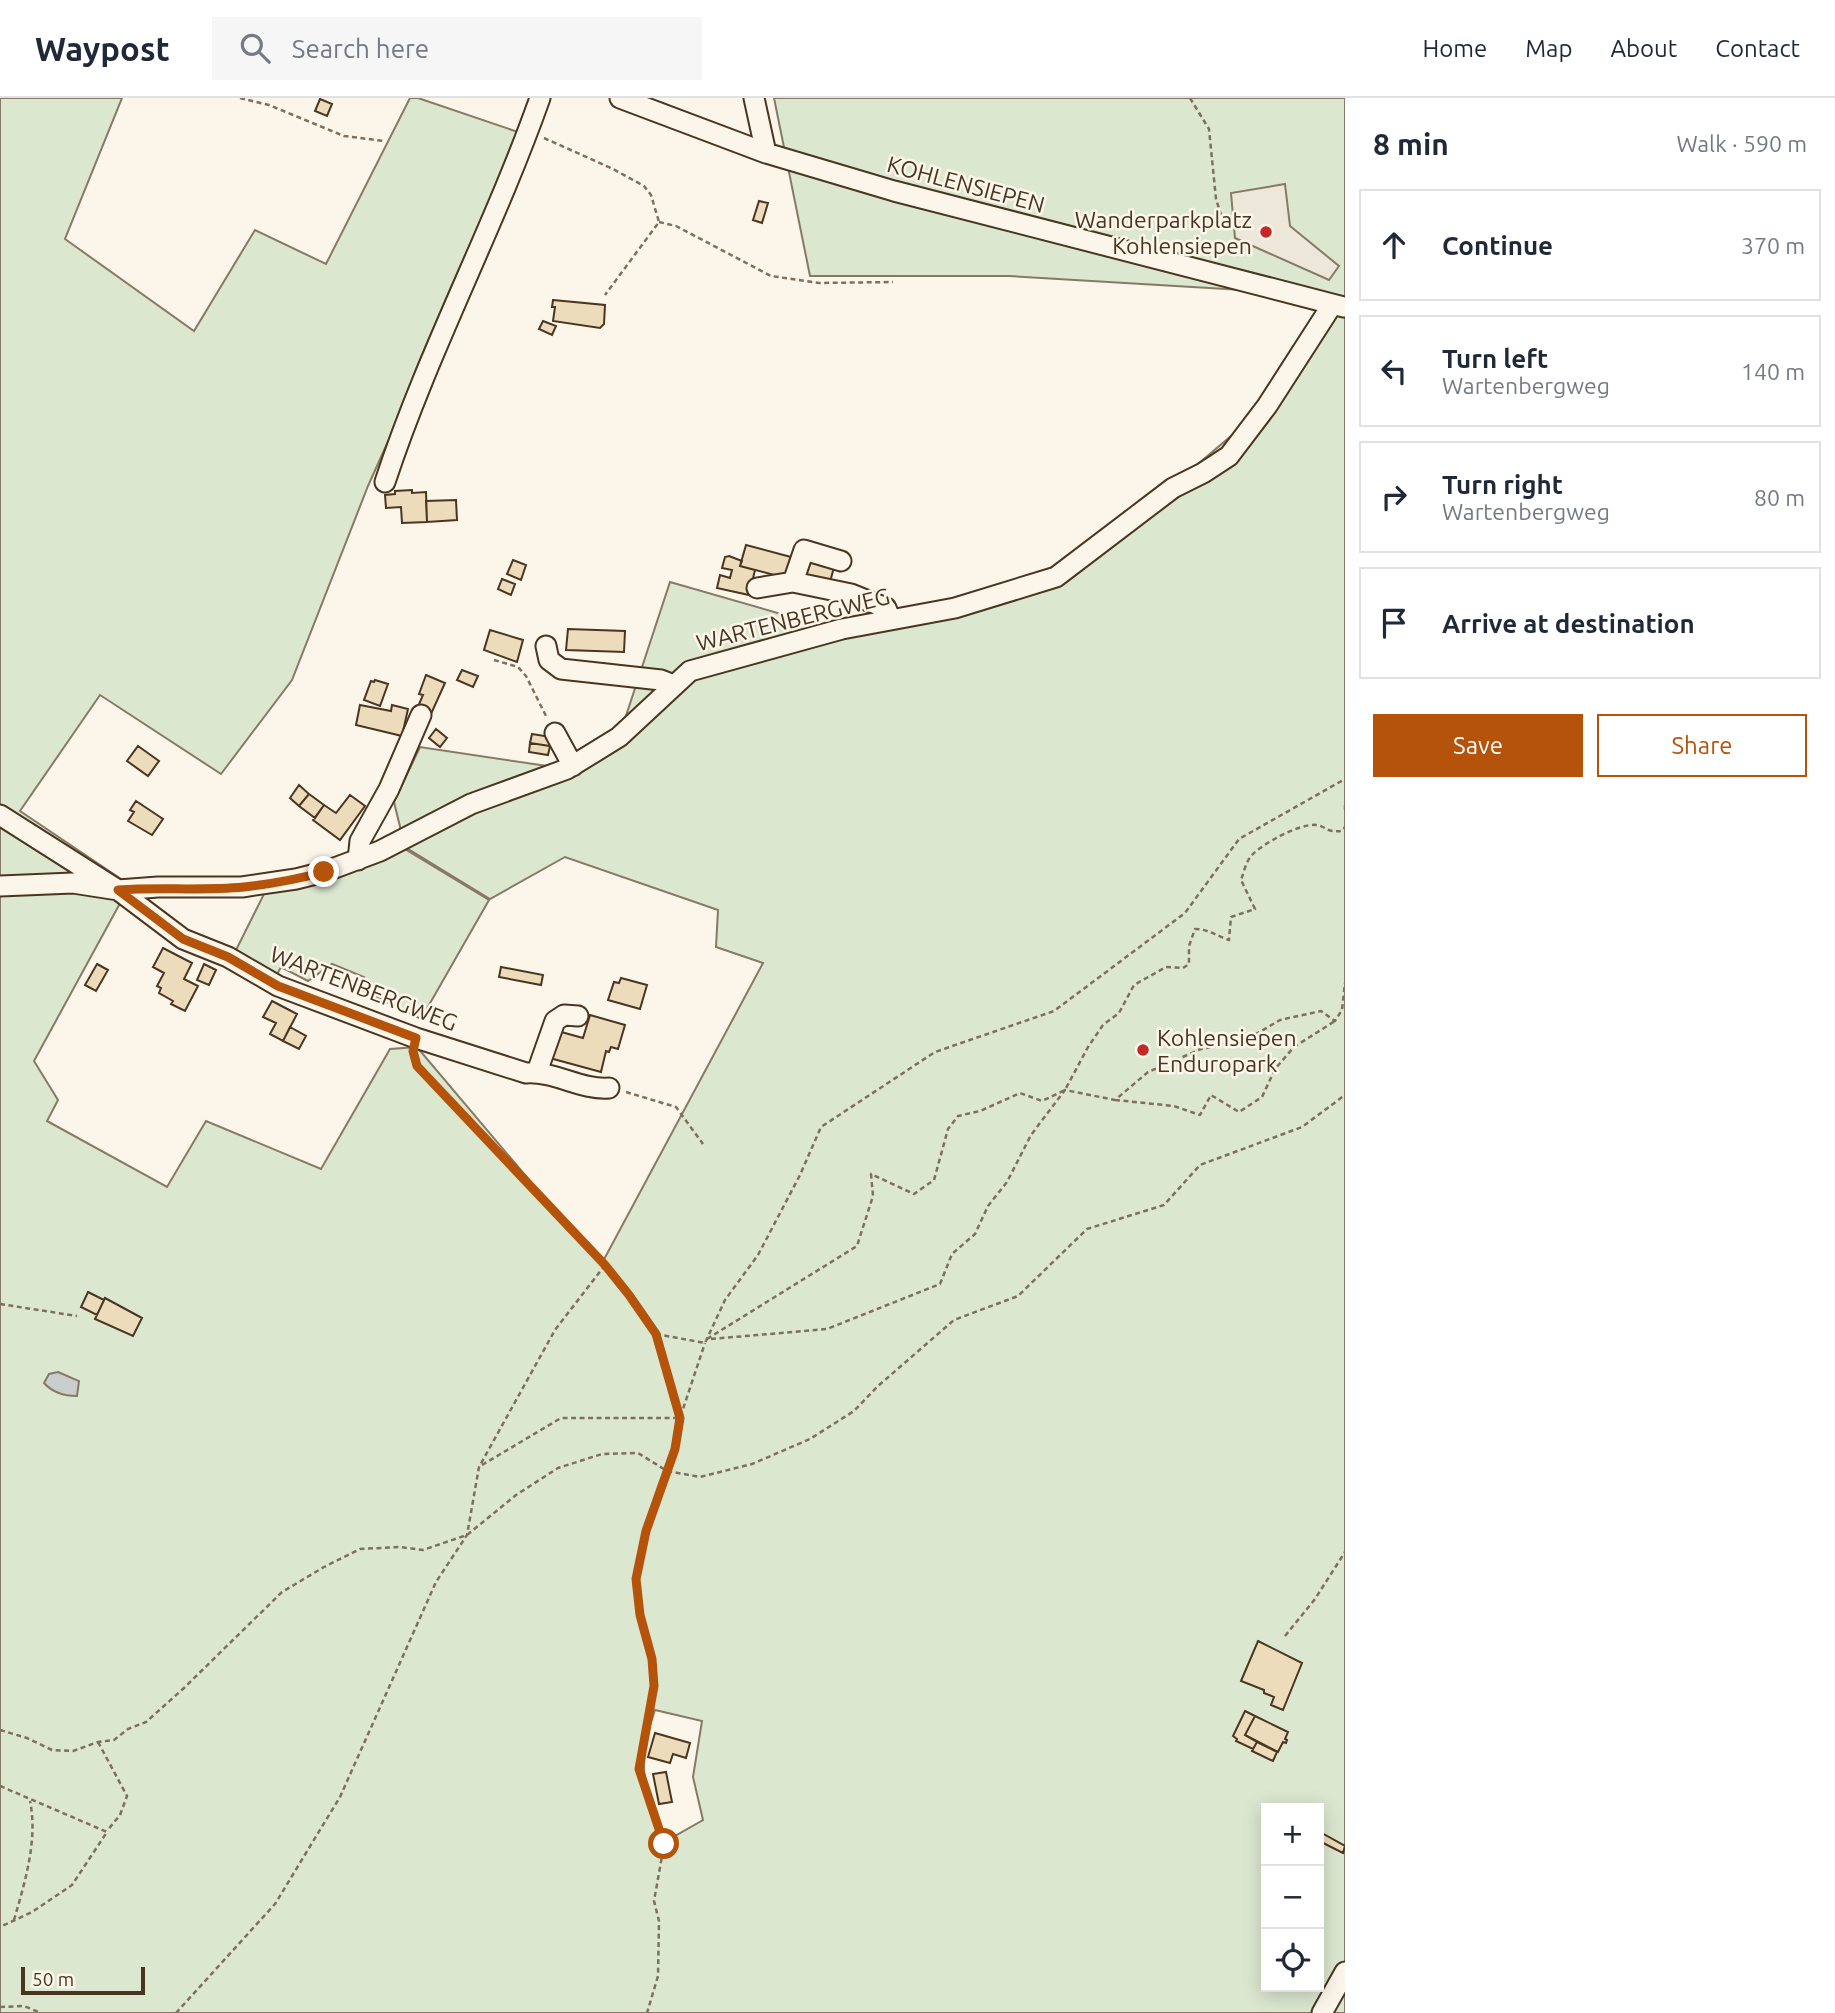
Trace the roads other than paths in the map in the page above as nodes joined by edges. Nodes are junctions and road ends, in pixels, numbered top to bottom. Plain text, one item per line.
1 (540, 98) edge
2 (620, 98) edge
3 (754, 98) edge
4 (766, 153) junction
5 (1339, 306) edge
6 (385, 482) dead end
7 (841, 561) dead end
8 (793, 582) junction
9 (757, 588) dead end
10 (890, 618) junction
11 (547, 646) dead end
12 (674, 685) junction
13 (421, 715) dead end
14 (551, 725) road end
15 (573, 766) junction
16 (0, 815) edge
17 (358, 860) junction
18 (0, 886) edge
19 (118, 890) junction
20 (578, 1016) dead end
21 (537, 1072) junction
22 (609, 1088) road end
23 (1345, 1972) edge
24 (1322, 2013) edge

1 - 6 street
2 - 4 street, KOHLENSIEPEN
3 - 4 street
4 - 5 street, KOHLENSIEPEN
5 - 10 street, WARTENBERGWEG
7 - 8 street
8 - 9 street
8 - 10 street
10 - 12 street, WARTENBERGWEG
11 - 12 street
12 - 15 street, WARTENBERGWEG
13 - 17 street
14 - 15 street
15 - 17 street, WARTENBERGWEG
16 - 19 street
17 - 19 street, WARTENBERGWEG
18 - 19 street, WARTENBERGWEG
19 - 21 street, WARTENBERGWEG
20 - 21 street
21 - 22 street, WARTENBERGWEG
23 - 24 street

